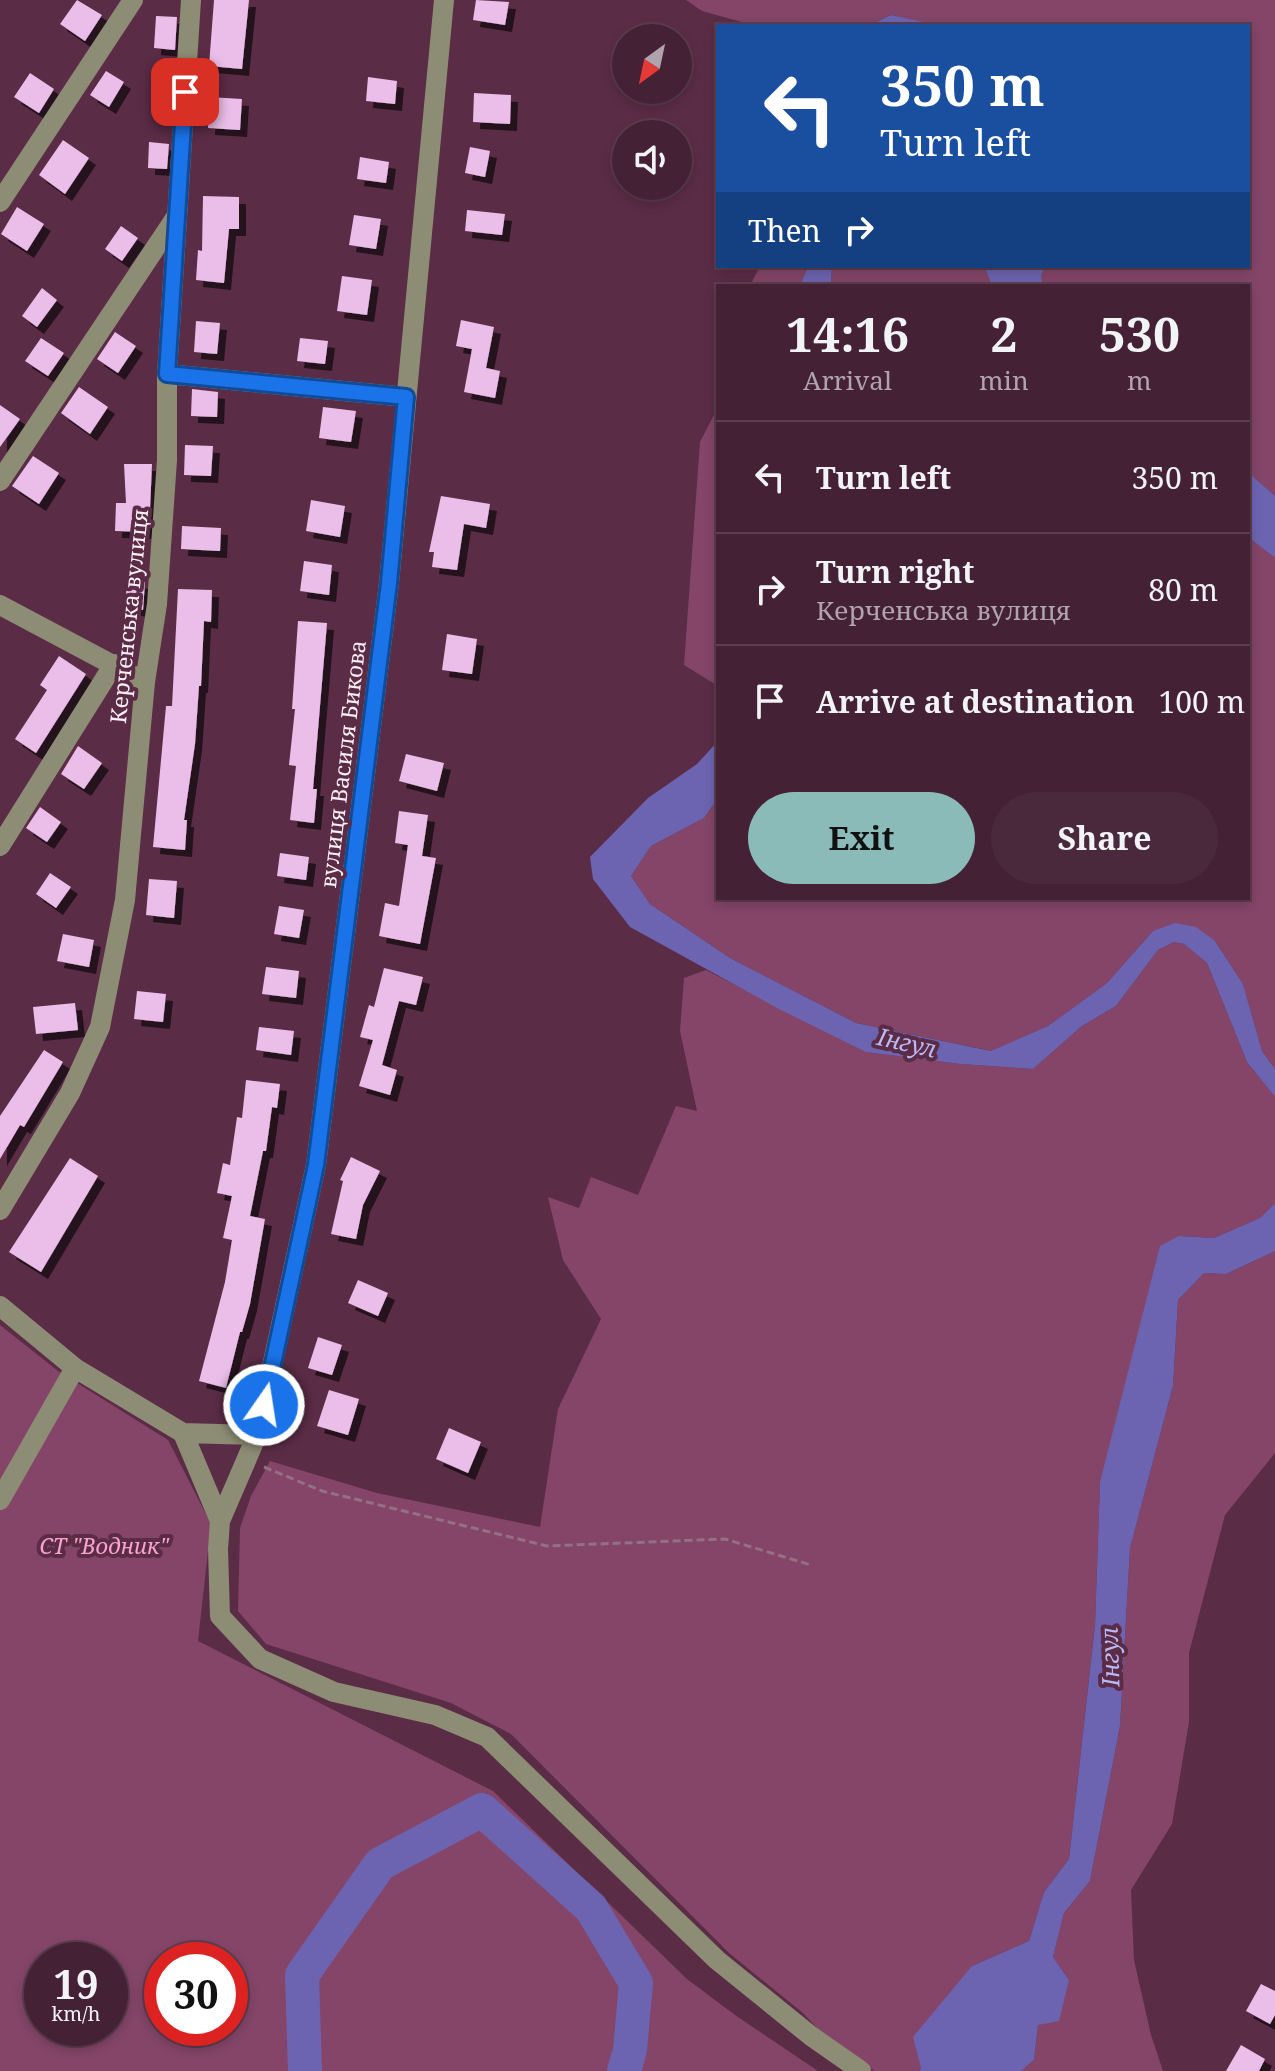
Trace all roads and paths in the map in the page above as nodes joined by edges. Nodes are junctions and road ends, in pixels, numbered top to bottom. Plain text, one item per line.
1 (133, 0) edge
2 (191, 0) edge
3 (444, 0) edge
4 (0, 202) edge
5 (178, 214) junction
6 (167, 374) junction
7 (406, 397) junction
8 (0, 481) edge
9 (0, 605) edge
10 (114, 664) junction
11 (145, 682) junction
12 (0, 846) edge
13 (0, 1210) edge
14 (0, 1306) edge
15 (75, 1368) junction
16 (183, 1433) junction
17 (257, 1435) junction
18 (247, 1459) junction
19 (0, 1500) edge
20 (220, 1521) junction
21 (811, 1565) dead end
22 (861, 2071) edge

1 - 4 street
2 - 5 street, Керченська вулиця
3 - 7 street, вулиця Василя Бикова
5 - 6 street, Керченська вулиця
5 - 8 street
6 - 7 street
6 - 11 street, Керченська вулиця
7 - 17 street, вулиця Василя Бикова
9 - 10 street
10 - 11 street
10 - 12 street
11 - 13 street, Керченська вулиця
14 - 15 street
15 - 16 street
15 - 19 street
16 - 17 street
16 - 20 street
17 - 18 street, вулиця Василя Бикова
18 - 20 street, вулиця Василя Бикова
18 - 21 path
20 - 22 street

